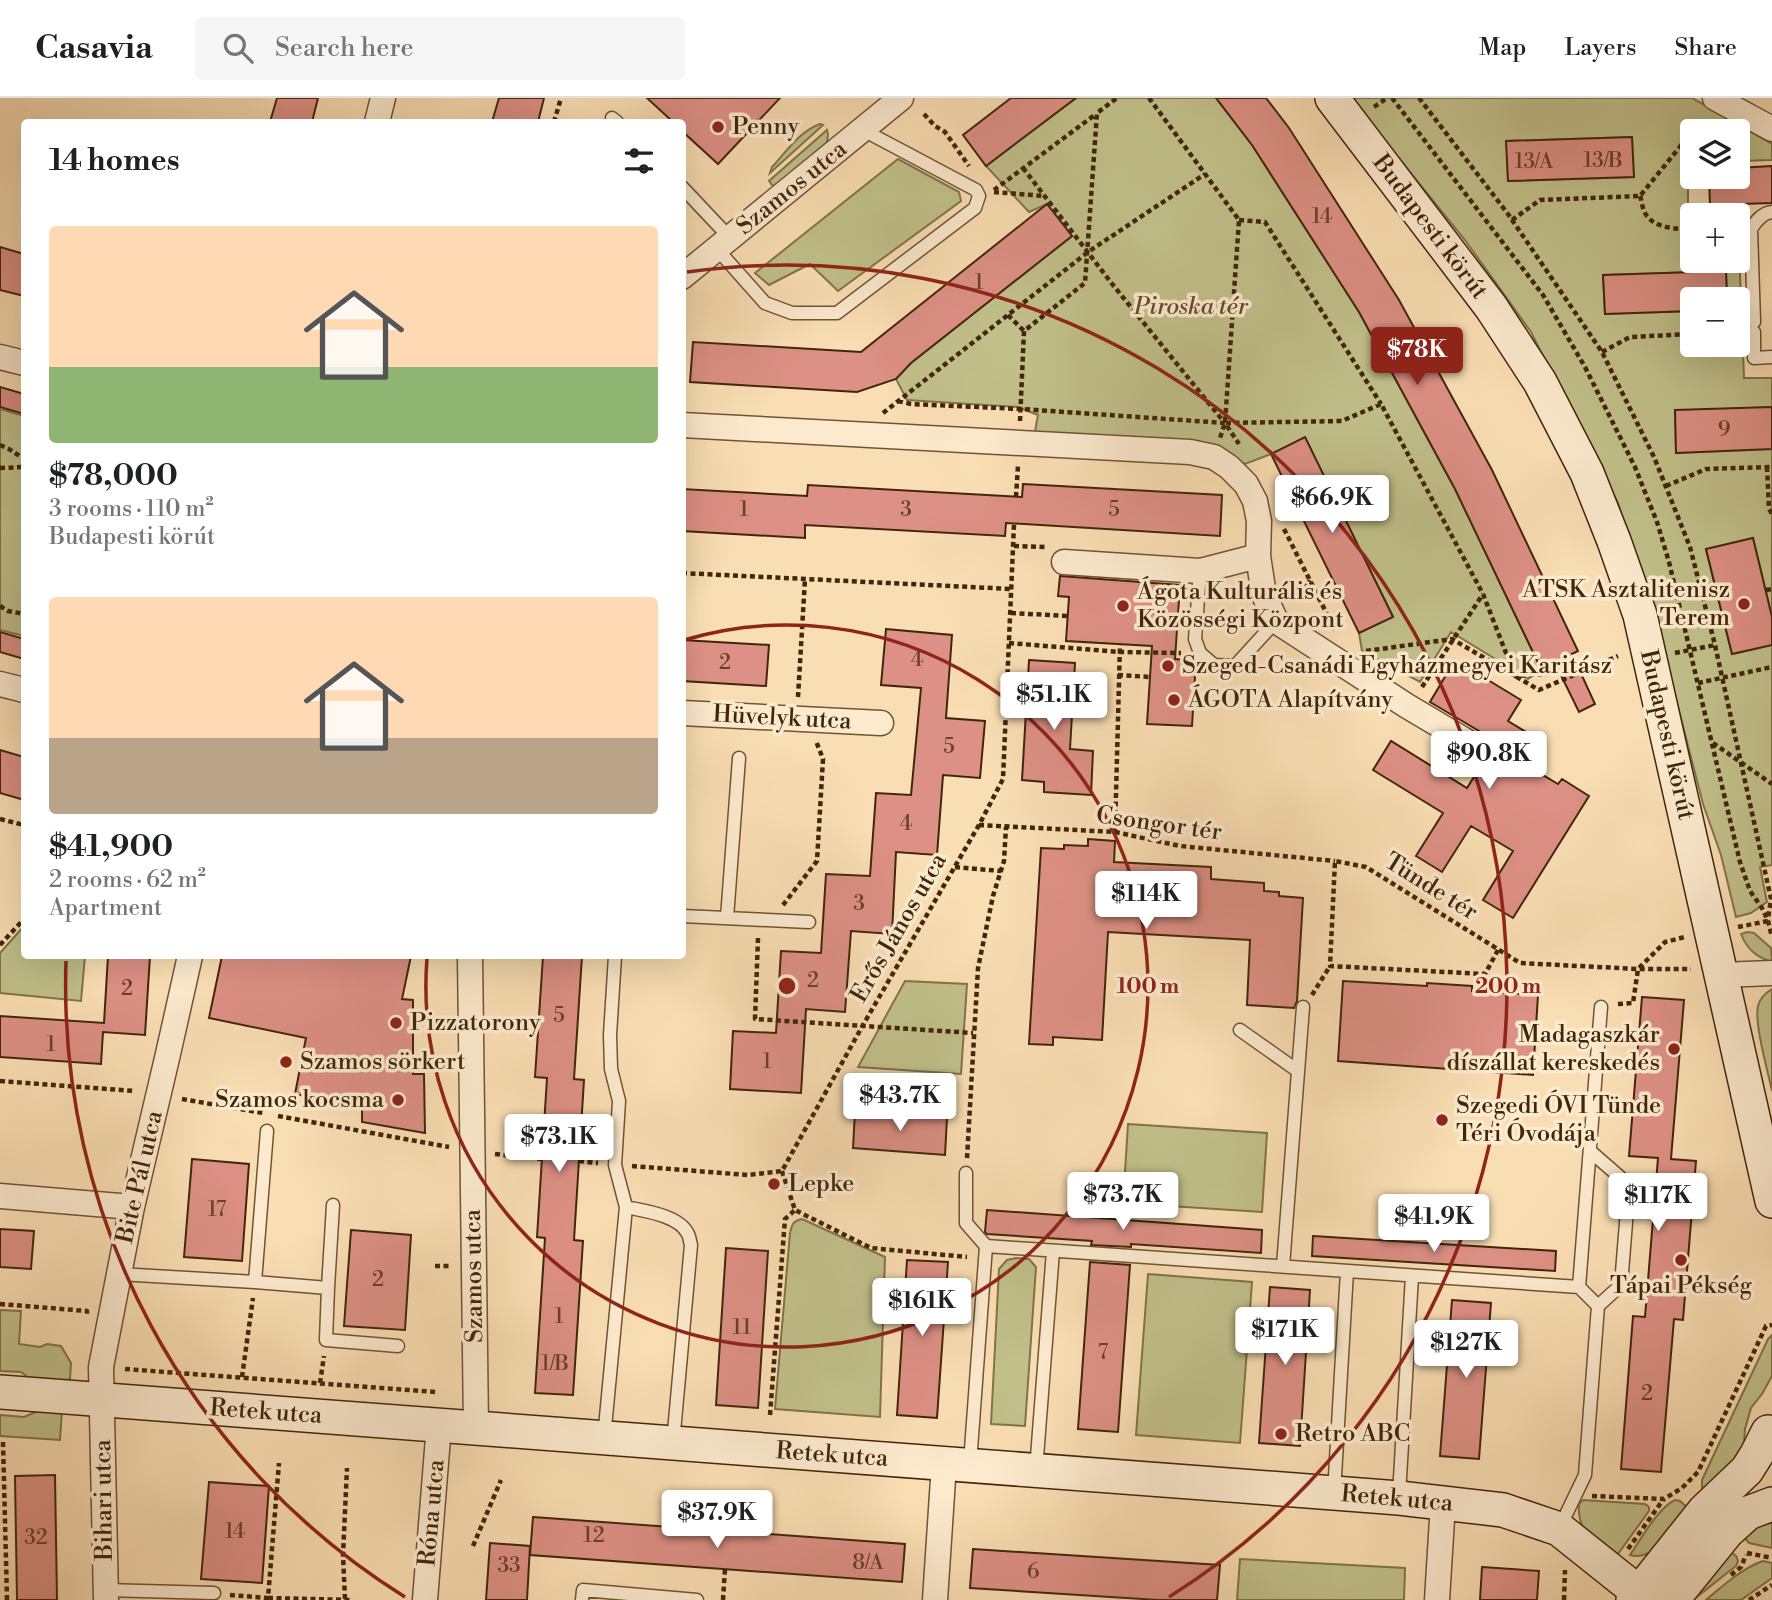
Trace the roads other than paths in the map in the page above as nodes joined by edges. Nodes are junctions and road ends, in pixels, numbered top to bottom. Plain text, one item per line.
1 (383, 98) edge
2 (901, 98) edge
3 (1332, 98) edge
4 (1715, 98) edge
5 (378, 119) edge
6 (1772, 129) edge
7 (863, 130) junction
8 (686, 192) edge
9 (1772, 212) edge
10 (723, 243) junction
11 (686, 274) edge
12 (0, 357) edge
13 (1772, 358) edge
14 (21, 362) edge
15 (686, 425) edge
16 (1258, 556) junction
17 (1064, 562) dead end
18 (1200, 571) junction
19 (1276, 621) junction
20 (0, 684) edge
21 (21, 689) edge
22 (686, 713) edge
23 (881, 723) dead end
24 (1471, 744) dead end
25 (739, 758) dead end
26 (686, 916) edge
27 (727, 918) junction
28 (809, 922) dead end
29 (189, 959) edge
30 (470, 959) edge
31 (615, 959) edge
32 (1706, 972) junction
33 (1772, 973) edge
34 (1303, 1007) road end
35 (1601, 1007) road end
36 (1240, 1030) dead end
37 (1298, 1071) junction
38 (267, 1131) dead end
39 (1590, 1151) junction
40 (966, 1173) road end
41 (0, 1196) edge
42 (1772, 1201) edge
43 (332, 1205) dead end
44 (132, 1207) junction
45 (626, 1207) junction
46 (1053, 1251) junction
47 (985, 1252) junction
48 (1283, 1266) junction
49 (1347, 1271) junction
50 (119, 1274) junction
51 (1412, 1276) junction
52 (255, 1282) junction
53 (1579, 1287) junction
54 (328, 1288) junction
55 (1598, 1306) junction
56 (398, 1346) dead end
57 (0, 1392) edge
58 (103, 1400) junction
59 (439, 1425) junction
60 (1770, 1427) edge
61 (476, 1428) junction
62 (604, 1438) junction
63 (673, 1443) junction
64 (957, 1465) junction
65 (1772, 1467) edge
66 (1036, 1471) junction
67 (1334, 1493) junction
68 (1399, 1498) junction
69 (1443, 1503) junction
70 (1772, 1504) edge
71 (1559, 1529) junction
72 (214, 1593) road end
73 (105, 1595) edge
74 (582, 1595) edge
75 (1640, 1598) edge
76 (425, 1600) edge
77 (697, 1600) edge
78 (935, 1600) edge
79 (1437, 1600) edge
80 (1672, 1600) edge

1 - 5 street
2 - 7 street, Szamos utca
3 - 32 street, Budapesti körút
4 - 6 street
7 - 10 street, Szamos utca
7 - 10 lane
8 - 10 lane
9 - 13 lane
10 - 11 street, Szamos utca
12 - 14 street
15 - 16 street
16 - 18 street
16 - 19 street
17 - 18 street
18 - 19 lane
19 - 24 street
20 - 21 street
22 - 23 street, Hüvelyk utca
25 - 27 lane
26 - 27 lane
27 - 28 lane
29 - 44 street, Bite Pál utca
30 - 61 street, Szamos utca
31 - 45 lane
32 - 33 street
32 - 42 street, Budapesti körút
34 - 37 lane
35 - 39 lane
36 - 37 lane
37 - 48 lane
38 - 52 lane
39 - 53 lane
39 - 55 lane
40 - 47 lane
41 - 44 street
43 - 54 lane
44 - 50 street, Bite Pál utca
45 - 62 lane
45 - 63 lane
46 - 47 lane
46 - 48 lane
46 - 66 lane
47 - 64 lane
48 - 49 lane
49 - 51 lane
49 - 67 lane
50 - 52 lane
50 - 58 street, Bite Pál utca
51 - 53 lane
51 - 68 lane
52 - 54 lane
53 - 55 lane
54 - 56 lane
55 - 71 lane
57 - 58 street, Retek utca
58 - 59 street, Retek utca
58 - 73 street, Bihari utca
59 - 61 street, Retek utca
59 - 76 street, Róna utca
60 - 65 street
60 - 75 street
61 - 62 street, Retek utca
62 - 63 street, Retek utca
63 - 64 street, Retek utca
64 - 66 street, Retek utca
64 - 78 street
66 - 67 street, Retek utca
67 - 68 street, Retek utca
68 - 69 street, Retek utca
69 - 71 street, Retek utca
69 - 79 street
70 - 80 street
71 - 75 street, Retek utca
72 - 73 lane
74 - 77 lane

